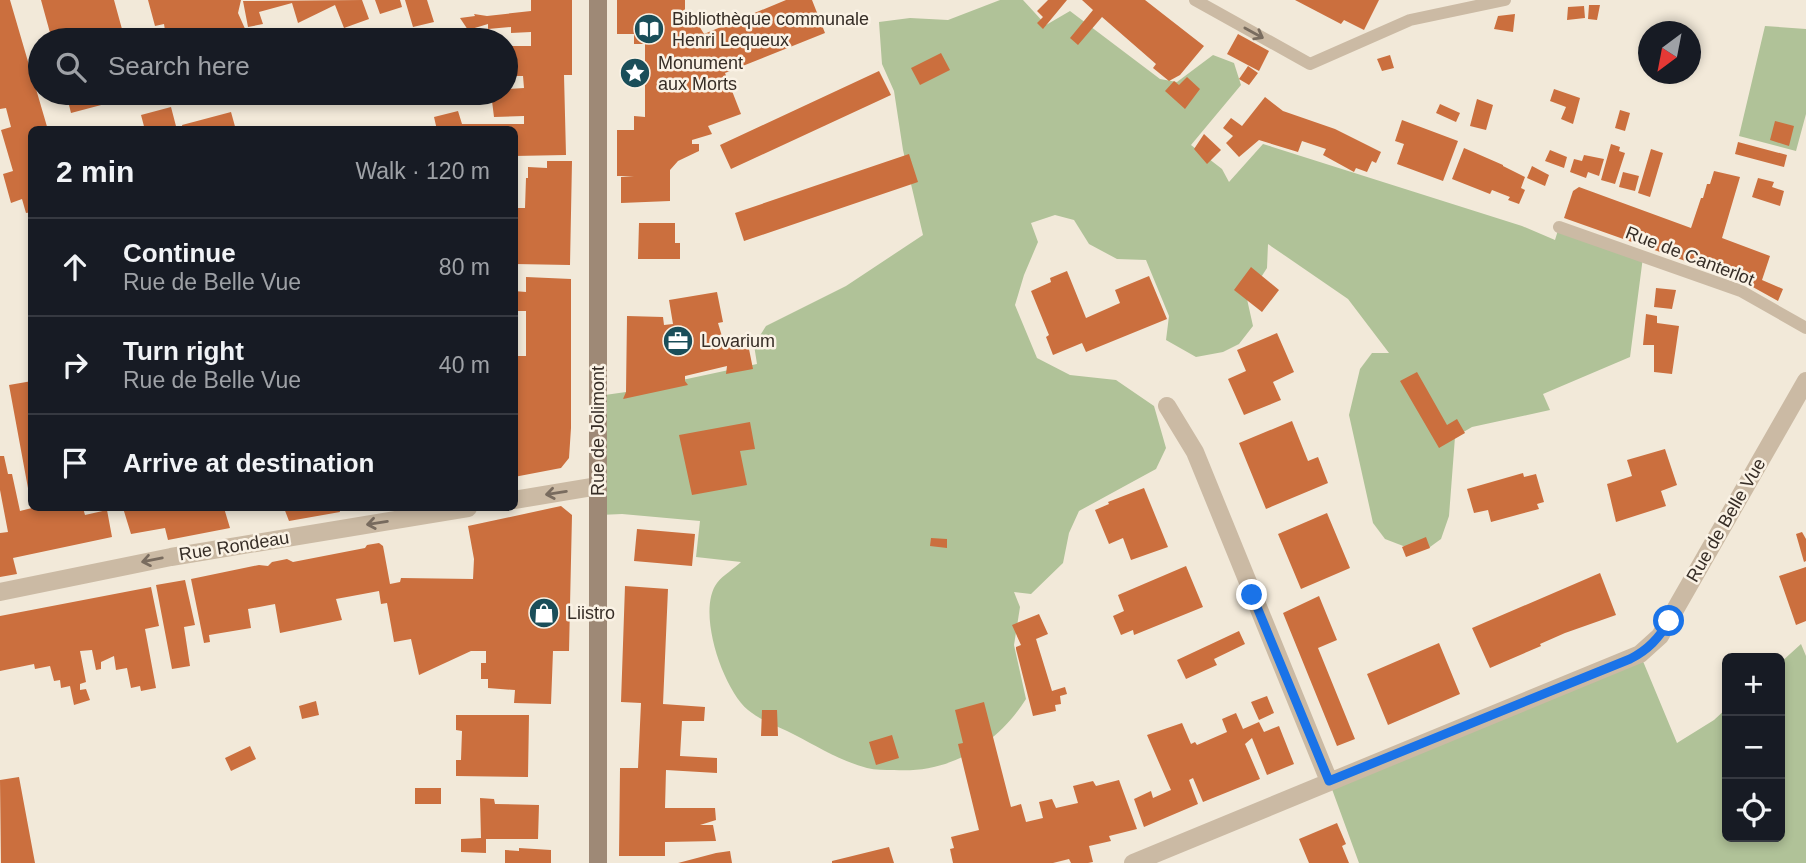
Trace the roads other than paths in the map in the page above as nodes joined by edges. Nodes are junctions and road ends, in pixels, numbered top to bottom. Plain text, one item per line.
1 (598, 0) edge
2 (1195, 0) edge
3 (1505, 0) edge
4 (1559, 227) dead end
5 (1806, 328) edge
6 (1806, 381) edge
7 (1167, 406) dead end
8 (598, 486) junction
9 (518, 499) edge
10 (449, 511) edge
11 (0, 592) edge
12 (1329, 781) junction
13 (598, 863) edge
14 (1133, 863) edge

1 - 8 street, Rue de Jolimont
2 -> 3 lane
4 - 5 lane, Rue de Canterlot
6 - 12 street, Rue de Belle Vue
7 - 12 street
8 -> 9 street
8 - 13 street, Rue de Jolimont
10 -> 11 street, Rue Rondeau
12 - 14 street, Rue de Belle Vue

